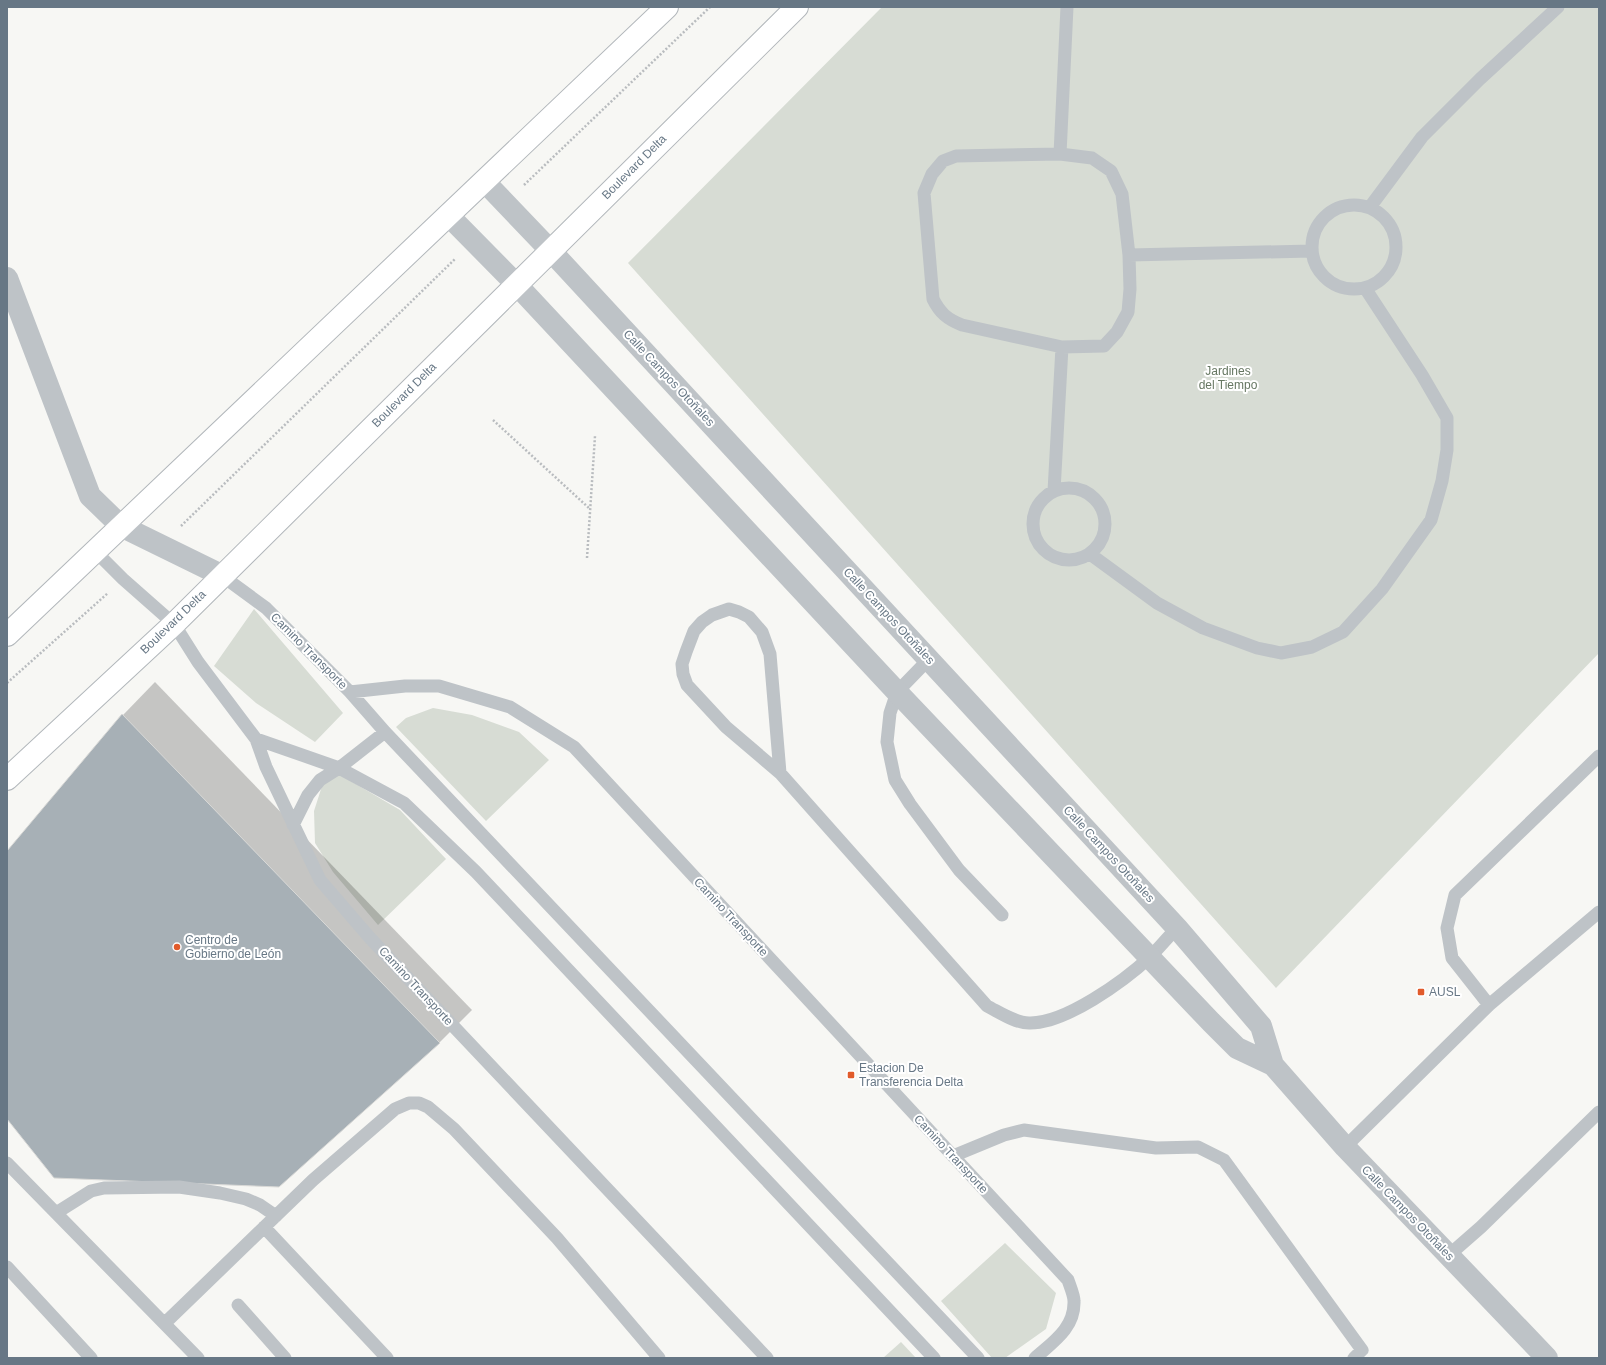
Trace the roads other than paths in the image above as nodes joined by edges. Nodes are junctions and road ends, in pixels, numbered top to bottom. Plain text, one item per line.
1 (667, 7) edge
2 (797, 7) edge
3 (1067, 7) edge
4 (1558, 7) edge
5 (1060, 154) junction
6 (484, 182) junction
7 (1370, 207) junction
8 (448, 215) junction
9 (550, 250) junction
10 (1311, 251) junction
11 (1129, 255) junction
12 (7, 278) edge
13 (516, 284) junction
14 (1365, 288) junction
15 (1062, 347) junction
16 (1054, 491) junction
17 (120, 526) junction
18 (95, 551) junction
19 (1090, 554) junction
20 (221, 575) junction
21 (174, 624) junction
22 (7, 636) edge
23 (929, 659) junction
24 (350, 692) junction
25 (897, 692) junction
26 (385, 732) junction
27 (256, 739) junction
28 (1599, 756) edge
29 (339, 768) junction
30 (780, 773) junction
31 (7, 779) edge
32 (293, 825) junction
33 (1599, 912) edge
34 (1002, 915) dead end
35 (1177, 928) junction
36 (1149, 957) junction
37 (1489, 1005) junction
38 (1273, 1065) junction
39 (1599, 1112) edge
40 (1345, 1147) junction
41 (953, 1156) junction
42 (7, 1163) edge
43 (56, 1212) junction
44 (276, 1216) junction
45 (264, 1227) junction
46 (1449, 1255) junction
47 (7, 1268) edge
48 (238, 1306) dead end
49 (165, 1323) junction
50 (91, 1358) edge
51 (198, 1358) edge
52 (285, 1358) edge
53 (387, 1358) edge
54 (659, 1358) edge
55 (767, 1358) edge
56 (934, 1358) edge
57 (978, 1358) edge
58 (1035, 1358) edge
59 (1354, 1358) edge
60 (1547, 1358) edge

1 - 6 main road
2 - 9 main road, Boulevard Delta
3 - 5 lane
4 - 7 lane
5 - 11 lane
5 - 15 lane
6 - 8 main road
6 - 9 street, Calle Campos Otoñales
7 - 10 lane
7 - 14 lane
8 - 13 street, Calle Campos Otoñales
8 - 17 main road
9 - 13 main road, Boulevard Delta
9 - 23 street, Calle Campos Otoñales
10 - 11 lane
10 - 14 lane
11 - 15 lane
12 - 17 street
13 - 20 main road, Boulevard Delta
13 - 25 street, Calle Campos Otoñales
14 - 19 lane
15 - 16 lane
16 - 19 lane
16 - 19 lane
17 - 18 main road
17 - 20 street
18 - 21 lane, Camino Transporte
18 - 22 main road
20 - 21 main road, Boulevard Delta
20 - 24 lane, Camino Transporte
21 - 27 lane, Camino Transporte
21 - 31 main road, Boulevard Delta
23 - 25 lane
23 - 35 street, Calle Campos Otoñales
24 - 26 lane
24 - 41 lane, Camino Transporte
25 - 34 lane
25 - 36 street, Calle Campos Otoñales
26 - 29 lane
26 - 57 lane
27 - 29 lane
27 - 32 lane, Camino Transporte
28 - 37 lane
29 - 32 lane
29 - 56 lane
30 - 30 lane
30 - 36 lane
32 - 55 lane, Camino Transporte
33 - 37 lane
35 - 36 lane
35 - 38 street, Calle Campos Otoñales
36 - 38 street, Calle Campos Otoñales
37 - 40 lane
38 - 40 street, Calle Campos Otoñales
39 - 46 lane
40 - 46 street, Calle Campos Otoñales
41 - 58 lane, Camino Transporte
41 - 59 lane
42 - 43 lane
43 - 44 lane
43 - 49 lane
44 - 45 lane
44 - 54 lane
45 - 49 lane
45 - 53 lane
46 - 60 street, Calle Campos Otoñales
47 - 50 lane
48 - 52 lane
49 - 51 lane

